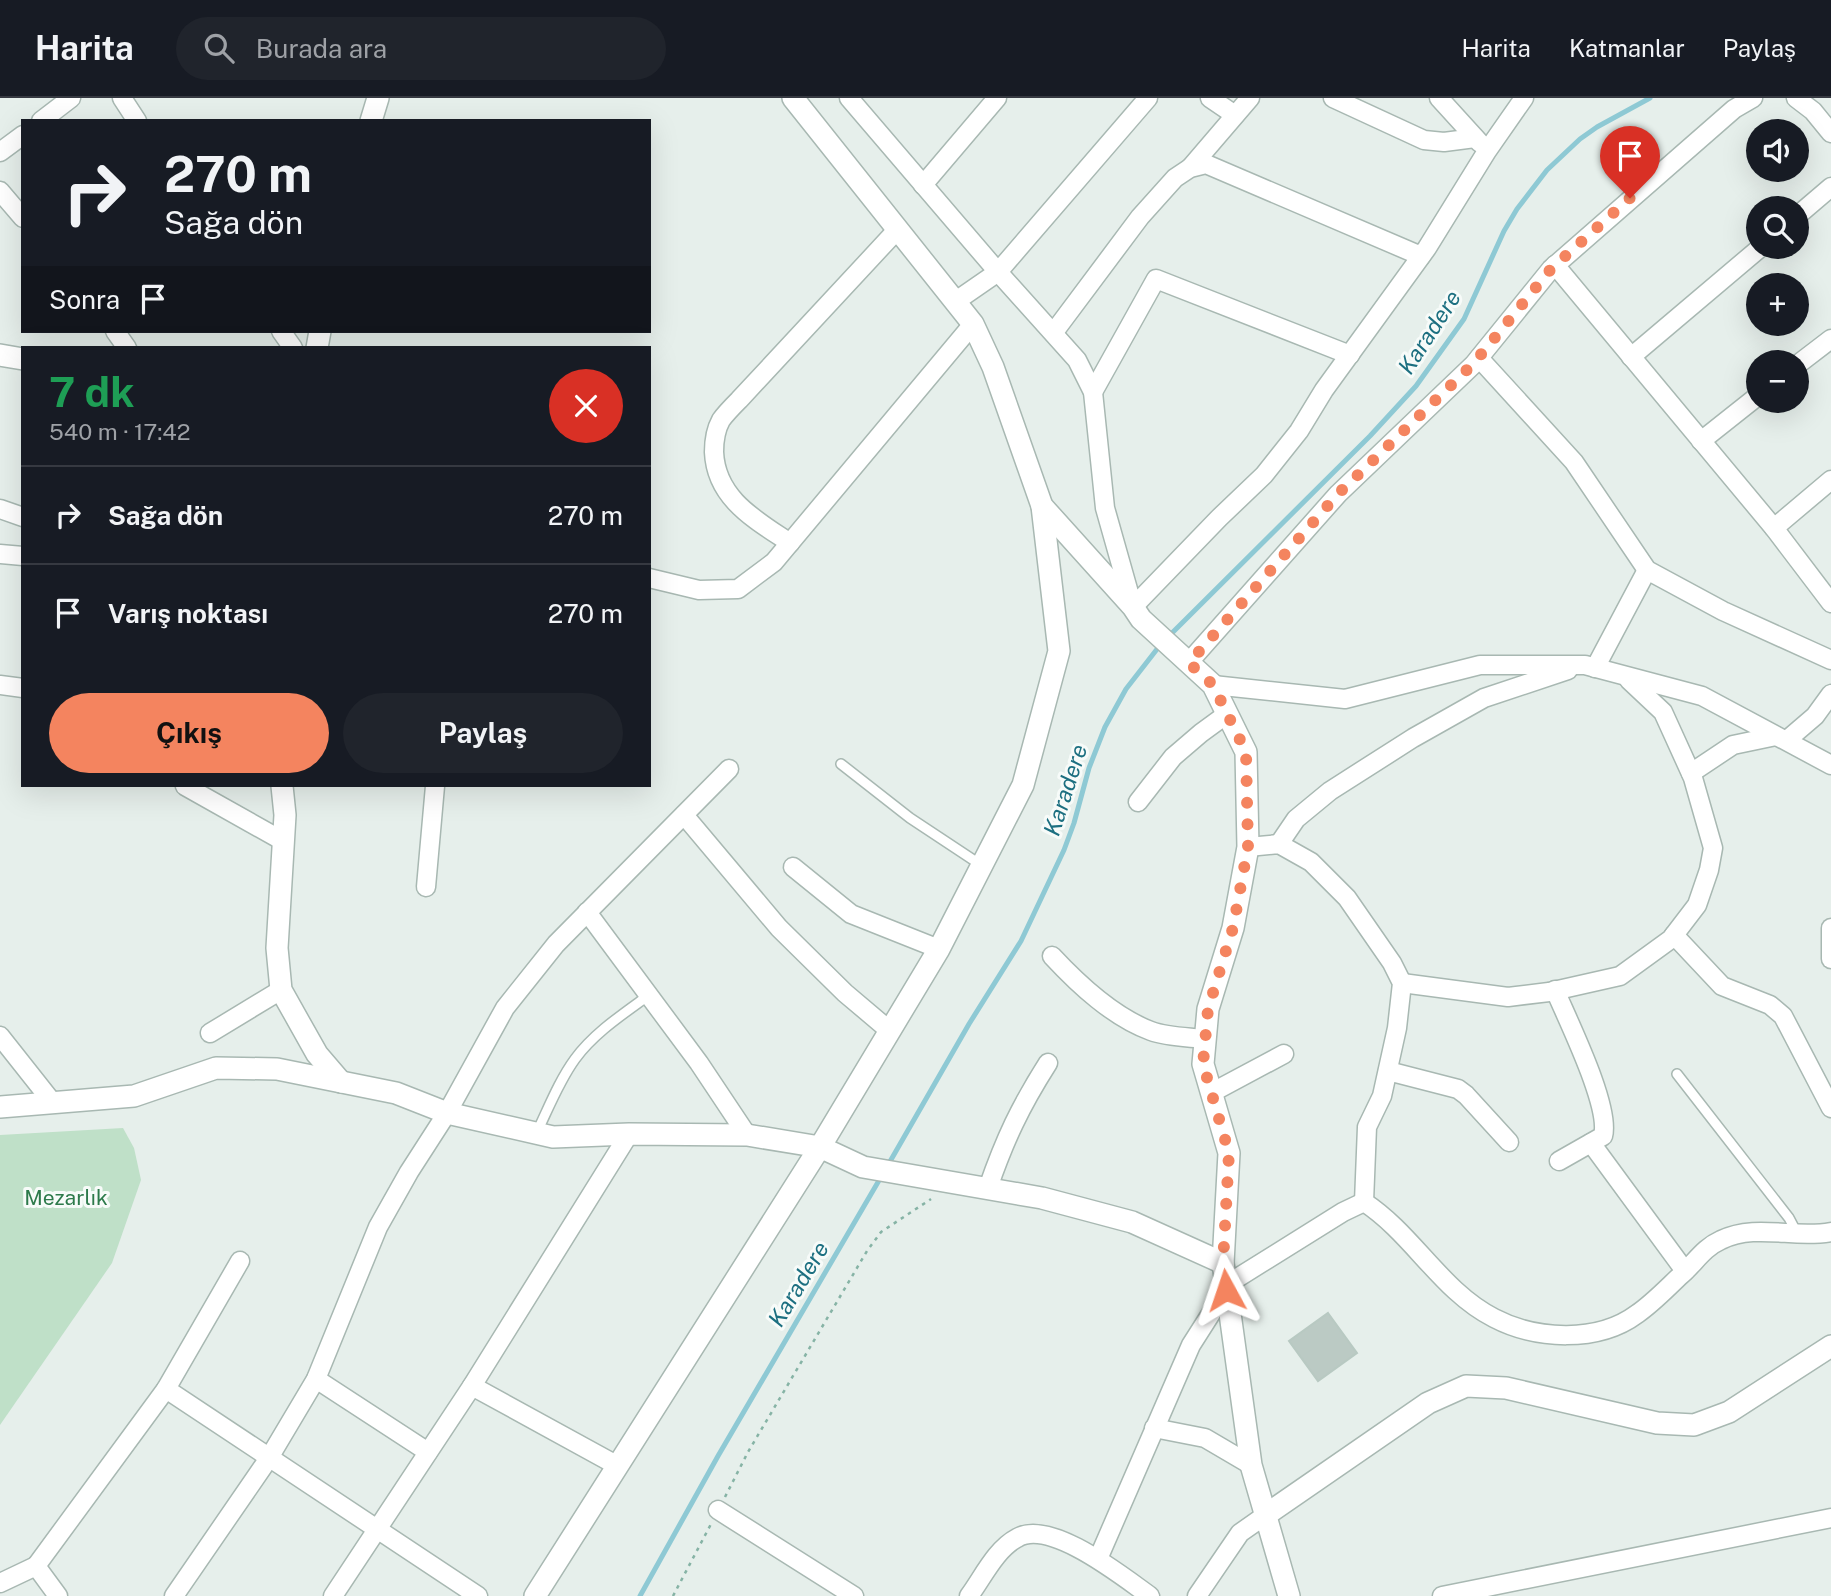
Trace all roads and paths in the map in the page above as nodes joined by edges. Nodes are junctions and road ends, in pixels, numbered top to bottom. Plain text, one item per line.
1 (71, 98) edge
2 (122, 98) edge
3 (378, 98) edge
4 (793, 98) edge
5 (849, 98) edge
6 (997, 98) edge
7 (1148, 98) edge
8 (1210, 98) edge
9 (1250, 98) edge
10 (1333, 98) edge
11 (1439, 98) edge
12 (1524, 98) edge
13 (1753, 98) edge
14 (1796, 98) edge
15 (1235, 115) junction
16 (44, 119) edge
17 (136, 119) edge
18 (372, 119) edge
19 (1831, 133) edge
20 (21, 136) edge
21 (1481, 145) junction
22 (0, 152) edge
23 (1190, 168) junction
24 (923, 185) junction
25 (1831, 187) edge
26 (0, 191) edge
27 (1809, 206) edge
28 (21, 216) edge
29 (897, 230) junction
30 (1421, 256) junction
31 (1747, 259) edge
32 (1555, 265) junction
33 (998, 272) junction
34 (956, 301) junction
35 (973, 324) junction
36 (1054, 332) junction
37 (1831, 339) edge
38 (0, 355) edge
39 (1350, 355) junction
40 (1631, 356) junction
41 (1809, 356) edge
42 (1479, 358) junction
43 (21, 359) edge
44 (1093, 392) junction
45 (1746, 406) edge
46 (1701, 441) junction
47 (1831, 480) edge
48 (1042, 506) junction
49 (0, 509) edge
50 (21, 516) edge
51 (1774, 528) junction
52 (790, 543) junction
53 (0, 554) edge
54 (21, 556) edge
55 (1647, 570) junction
56 (651, 578) edge
57 (1831, 603) edge
58 (1137, 613) junction
59 (1185, 658) junction
60 (1831, 660) edge
61 (1590, 666) junction
62 (1626, 677) junction
63 (0, 685) edge
64 (1213, 685) junction
65 (21, 688) edge
66 (1831, 694) edge
67 (1227, 714) junction
68 (1781, 738) junction
69 (841, 764) dead end
70 (1831, 765) edge
71 (729, 769) dead end
72 (1691, 774) junction
73 (186, 787) edge
74 (282, 787) edge
75 (435, 787) edge
76 (1138, 802) dead end
77 (684, 815) junction
78 (284, 841) junction
79 (1279, 844) junction
80 (1248, 847) junction
81 (982, 865) junction
82 (793, 867) dead end
83 (426, 887) dead end
84 (587, 912) junction
85 (1831, 928) edge
86 (1674, 935) junction
87 (939, 949) junction
88 (1052, 956) dead end
89 (1831, 959) edge
90 (1402, 984) junction
91 (281, 990) junction
92 (1555, 990) junction
93 (649, 995) junction
94 (890, 1031) junction
95 (210, 1033) dead end
96 (0, 1036) edge
97 (1205, 1040) junction
98 (1284, 1054) dead end
99 (1048, 1063) dead end
100 (1388, 1072) junction
101 (1677, 1074) dead end
102 (341, 1082) junction
103 (1211, 1093) junction
104 (53, 1103) junction
105 (0, 1107) edge
106 (1831, 1108) edge
107 (447, 1113) junction
108 (536, 1133) junction
109 (629, 1134) junction
110 (747, 1135) junction
111 (1509, 1142) dead end
112 (1591, 1143) junction
113 (820, 1147) junction
114 (1559, 1161) dead end
115 (943, 1180) junction
116 (988, 1188) junction
117 (1364, 1202) junction
118 (1831, 1232) edge
119 (1798, 1235) junction
120 (240, 1261) dead end
121 (1223, 1263) junction
122 (1685, 1271) junction
123 (1226, 1287) junction
124 (1831, 1346) edge
125 (316, 1379) junction
126 (472, 1386) junction
127 (166, 1389) junction
128 (1154, 1428) junction
129 (428, 1452) junction
130 (269, 1458) junction
131 (1251, 1465) junction
132 (618, 1466) junction
133 (718, 1510) junction
134 (1267, 1514) junction
135 (1831, 1518) edge
136 (377, 1530) junction
137 (1098, 1559) junction
138 (36, 1566) junction
139 (0, 1583) edge
140 (58, 1596) edge
141 (174, 1596) edge
142 (334, 1596) edge
143 (478, 1596) edge
144 (535, 1596) edge
145 (673, 1596) edge
146 (854, 1596) edge
147 (969, 1596) edge
148 (1150, 1596) edge
149 (1197, 1596) edge
150 (1289, 1596) edge
151 (1442, 1596) edge

1 - 16 street
2 - 17 street
3 - 18 street
4 - 29 street
5 - 24 street
6 - 24 street
7 - 33 street
8 - 15 street
9 - 15 street
10 - 21 street
11 - 21 street
12 - 21 street
13 - 32 street
14 - 19 street
15 - 23 street
20 - 22 street
21 - 30 street
23 - 30 street
23 - 36 street
24 - 33 street
25 - 27 street
26 - 28 street
29 - 34 street
29 - 52 street
30 - 39 street
31 - 40 street
32 - 40 street
32 - 42 street
33 - 34 street
33 - 36 street
34 - 35 street
35 - 48 street
35 - 52 street
36 - 44 street
37 - 41 street
38 - 43 street
39 - 44 street
39 - 58 street
40 - 46 street
42 - 55 street
42 - 59 street
44 - 58 street
45 - 46 street
46 - 51 street
47 - 51 street
48 - 58 street
48 - 81 street
49 - 50 street
51 - 57 street
52 - 56 street
53 - 54 street
55 - 60 street
55 - 61 street
58 - 59 street
59 - 64 street
61 - 62 street
61 - 64 street
61 - 79 street
62 - 68 street
62 - 72 street
63 - 65 street
64 - 67 street
66 - 68 street
67 - 76 street
67 - 80 street
68 - 70 street
68 - 72 street
69 - 81 lane
71 - 77 street
72 - 86 street
73 - 78 street
74 - 78 street
75 - 83 street
77 - 84 street
77 - 94 street
78 - 91 street
79 - 80 street
79 - 90 street
80 - 97 street
81 - 87 street
82 - 87 street
84 - 93 street
84 - 107 street
85 - 89 street
86 - 92 street
86 - 106 street
87 - 94 street
88 - 97 street
90 - 92 street
90 - 100 street
91 - 95 street
91 - 102 street
92 - 112 street
93 - 108 lane
93 - 110 street
94 - 113 street
96 - 104 street
97 - 103 street
98 - 103 street
99 - 116 street
100 - 111 street
100 - 117 street
101 - 119 lane
102 - 104 street
102 - 107 street
103 - 121 street
104 - 105 street
107 - 108 street
107 - 125 street
108 - 109 street
109 - 110 street
109 - 126 street
110 - 113 street
112 - 114 street
112 - 122 street
113 - 115 street
113 - 132 street
115 - 116 street
115 - 133 path
116 - 121 street
117 - 122 street
117 - 123 street
118 - 119 street
119 - 122 street
120 - 127 street
121 - 123 street
123 - 128 street
123 - 131 street
124 - 134 street
125 - 129 street
125 - 130 street
126 - 129 street
126 - 132 street
127 - 130 street
127 - 138 street
128 - 131 street
128 - 137 street
129 - 136 street
130 - 136 street
130 - 141 street
131 - 134 street
132 - 144 street
133 - 145 path
133 - 146 street
134 - 149 street
134 - 150 street
135 - 151 street
136 - 142 street
136 - 143 street
137 - 147 street
137 - 148 street
138 - 139 street
138 - 140 street

